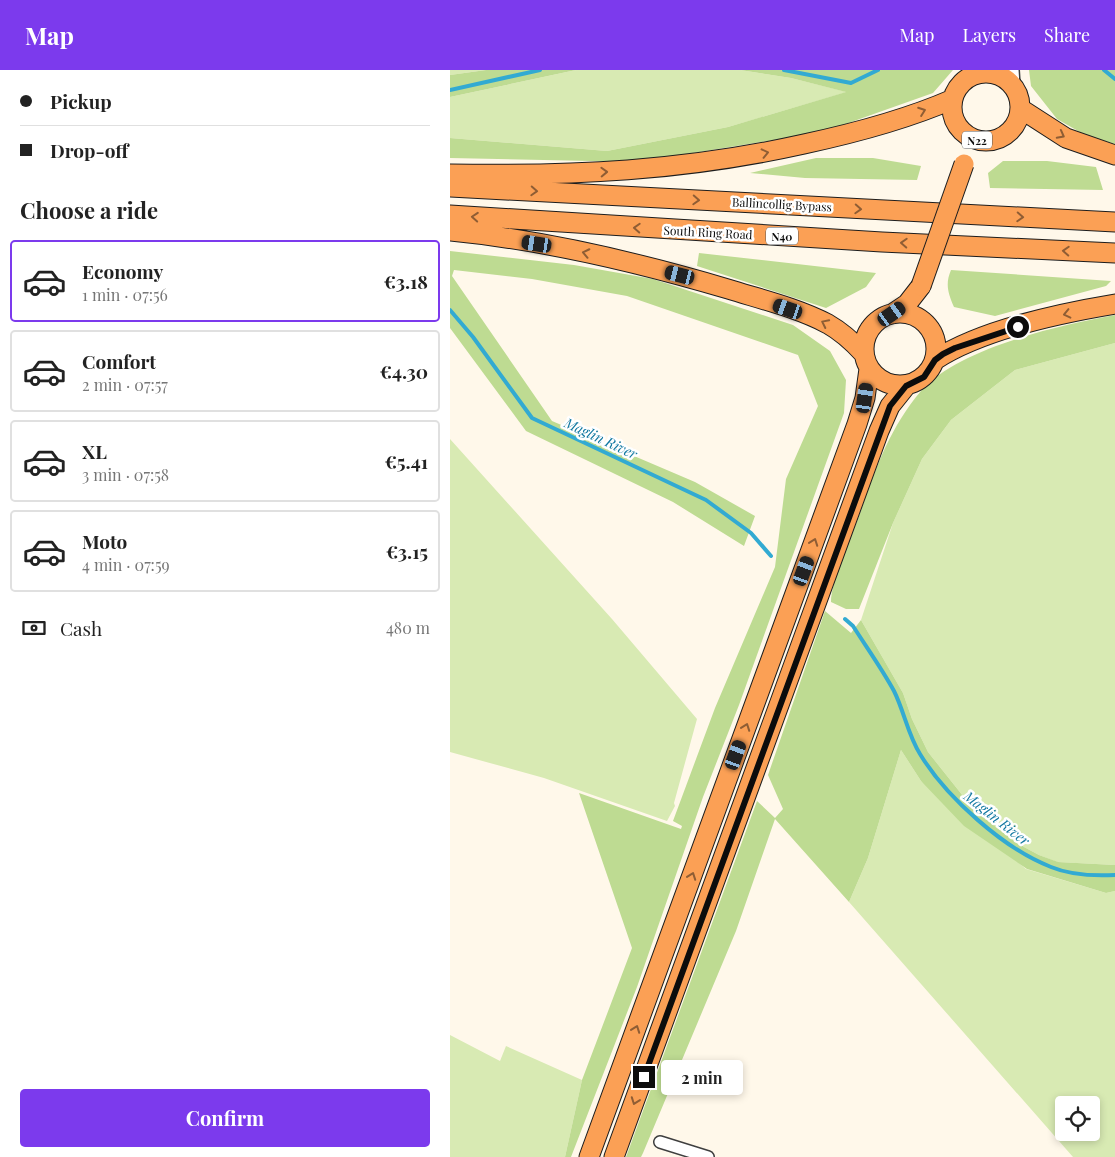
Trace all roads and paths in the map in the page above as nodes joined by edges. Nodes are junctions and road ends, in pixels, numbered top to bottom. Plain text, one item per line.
1 (977, 72) edge
2 (1011, 77) edge
3 (952, 99) junction
4 (1021, 109) junction
5 (957, 126) junction
6 (987, 142) junction
7 (1115, 155) edge
8 (964, 164) junction
9 (450, 174) edge
10 (450, 187) edge
11 (450, 215) edge
12 (1115, 222) edge
13 (450, 231) edge
14 (1115, 253) edge
15 (921, 286) junction
16 (1115, 304) edge
17 (892, 314) junction
18 (921, 320) junction
19 (935, 360) junction
20 (866, 361) junction
21 (906, 386) junction
22 (660, 1142) dead end
23 (590, 1157) edge
24 (614, 1157) edge
25 (708, 1157) edge

1 - 2 highway
1 - 3 highway
2 - 4 highway
3 - 5 highway, N22
9 -> 3 highway
4 - 6 highway, N22
4 -> 7 highway
5 - 6 highway, N22
5 - 8 highway, N22
6 - 8 highway, N22
8 - 15 highway, N22, bridge
10 -> 12 highway, Ballincollig Bypass
14 -> 11 highway, South Ring Road / N40
20 -> 13 highway
15 - 17 highway, N22
15 - 18 highway, N22
16 -> 19 highway
17 - 18 highway
17 - 20 highway, N22
18 - 19 highway
19 - 21 highway
20 - 21 highway
23 -> 20 highway, N22
21 -> 24 highway
22 - 25 street

